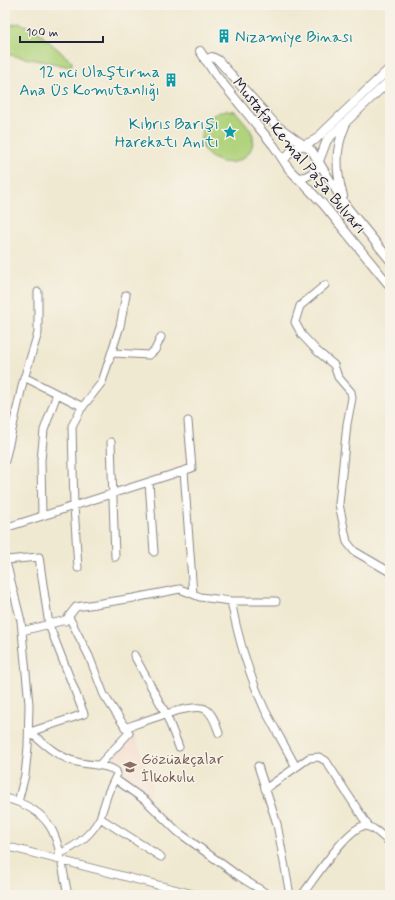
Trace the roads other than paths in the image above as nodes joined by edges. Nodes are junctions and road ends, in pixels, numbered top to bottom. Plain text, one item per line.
1 (200, 51) dead end
2 (205, 60) junction
3 (390, 68) edge
4 (390, 80) edge
5 (346, 122) junction
6 (303, 145) junction
7 (284, 160) junction
8 (319, 163) junction
9 (297, 178) junction
10 (346, 206) junction
11 (390, 260) edge
12 (325, 285) dead end
13 (390, 286) edge
14 (38, 292) dead end
15 (126, 295) dead end
16 (161, 337) dead end
17 (113, 353) junction
18 (24, 377) junction
19 (57, 394) junction
20 (83, 407) junction
21 (188, 421) dead end
22 (111, 442) dead end
23 (5, 461) edge
24 (184, 471) junction
25 (149, 482) junction
26 (112, 494) junction
27 (74, 506) junction
28 (42, 516) junction
29 (5, 528) edge
30 (154, 552) dead end
31 (115, 557) dead end
32 (5, 559) edge
33 (78, 568) dead end
34 (390, 572) edge
35 (192, 594) junction
36 (231, 601) junction
37 (276, 601) dead end
38 (64, 621) junction
39 (49, 625) junction
40 (22, 631) junction
41 (134, 656) dead end
42 (166, 714) junction
43 (125, 728) junction
44 (30, 732) junction
45 (219, 733) dead end
46 (179, 747) dead end
47 (100, 764) junction
48 (258, 766) dead end
49 (296, 767) junction
50 (115, 778) junction
51 (265, 789) junction
52 (5, 798) edge
53 (18, 802) junction
54 (100, 818) junction
55 (369, 827) junction
56 (390, 843) edge
57 (5, 846) edge
58 (60, 856) junction
59 (161, 857) dead end
60 (168, 888) junction
61 (68, 895) edge
62 (159, 895) edge
63 (197, 895) edge
64 (269, 895) edge
65 (290, 895) edge
66 (302, 895) edge

1 - 2 main road, Mustafa Kemal Paşa Bulvarı
2 - 6 main road, Mustafa Kemal Paşa Bulvarı
2 - 7 main road, Mustafa Kemal Paşa Bulvarı
3 - 6 main road
4 - 5 main road
5 - 8 main road
5 - 10 main road
6 - 7 main road
6 - 8 main road, Mustafa Kemal Paşa Bulvarı
7 - 9 main road, Mustafa Kemal Paşa Bulvarı
8 - 9 main road
8 - 10 main road, Mustafa Kemal Paşa Bulvarı
9 - 13 main road, Mustafa Kemal Paşa Bulvarı
10 - 11 main road, Mustafa Kemal Paşa Bulvarı
12 - 34 street
14 - 18 street
15 - 17 street
16 - 17 street
17 - 20 street
18 - 19 street
18 - 23 street
19 - 20 street
19 - 28 street
20 - 27 street
21 - 24 street
22 - 26 street
24 - 25 street
24 - 35 street
25 - 26 street
25 - 30 street
26 - 27 street
26 - 31 street
27 - 28 street
27 - 33 street
28 - 29 street
32 - 39 street
32 - 40 street
35 - 36 street
35 - 38 street
36 - 37 street
36 - 49 street
38 - 39 street
38 - 43 street
39 - 40 street
39 - 44 street
40 - 44 street
41 - 42 street
42 - 43 street
42 - 45 street
42 - 46 street
43 - 47 street
44 - 47 street
44 - 53 street
47 - 50 street
48 - 51 street
49 - 51 street
49 - 55 street
50 - 54 street
50 - 64 street
51 - 65 street
52 - 53 street
53 - 58 street
54 - 58 street
54 - 59 street
55 - 56 street
55 - 66 street
57 - 58 street
58 - 60 street
58 - 61 street
60 - 62 street
60 - 63 street

